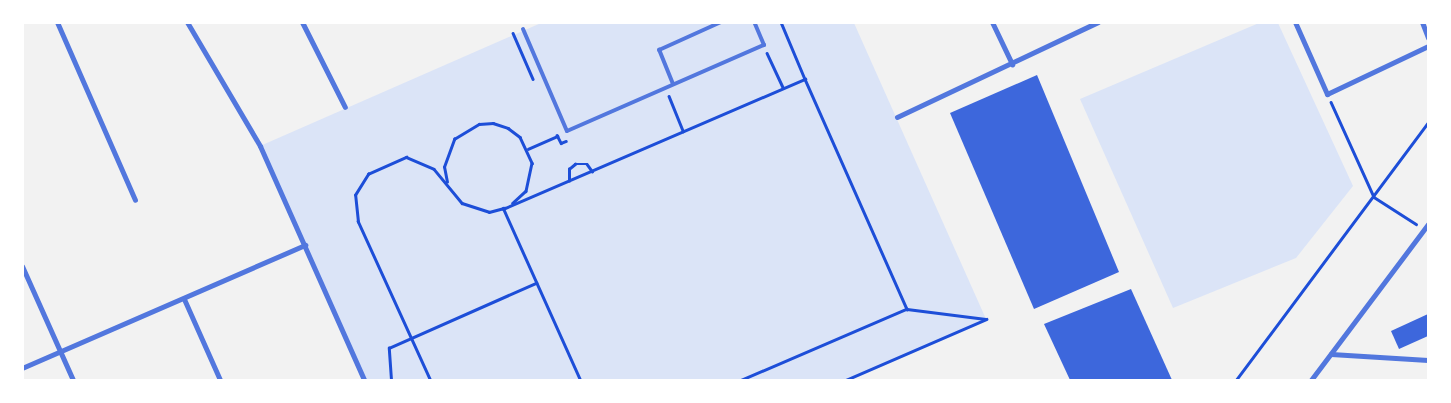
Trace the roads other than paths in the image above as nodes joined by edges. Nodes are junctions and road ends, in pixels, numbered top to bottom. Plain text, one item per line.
1 (57, 22) edge
2 (187, 22) edge
3 (302, 22) edge
4 (721, 22) edge
5 (754, 22) edge
6 (992, 22) edge
7 (1098, 22) edge
8 (1295, 22) edge
9 (1422, 22) edge
10 (524, 29) dead end
11 (1428, 38) edge
12 (1428, 46) edge
13 (1012, 64) junction
14 (673, 84) junction
15 (344, 107) dead end
16 (896, 117) dead end
17 (135, 200) dead end
18 (1428, 224) edge
19 (305, 246) junction
20 (22, 266) edge
21 (184, 298) junction
22 (61, 352) junction
23 (1331, 354) junction
24 (1428, 360) edge
25 (22, 368) edge
26 (73, 380) edge
27 (220, 380) edge
28 (364, 380) edge
29 (1311, 380) edge

1 - 17 street
2 - 19 street
3 - 15 street
4 - 14 lane
5 - 14 lane
6 - 13 street
7 - 13 street
8 - 12 street
9 - 11 street
10 - 14 lane
13 - 16 street
18 - 23 street
19 - 21 street
19 - 28 street
20 - 22 street
21 - 22 street
21 - 27 street
22 - 25 street
22 - 26 street
23 - 24 street
23 - 29 street

